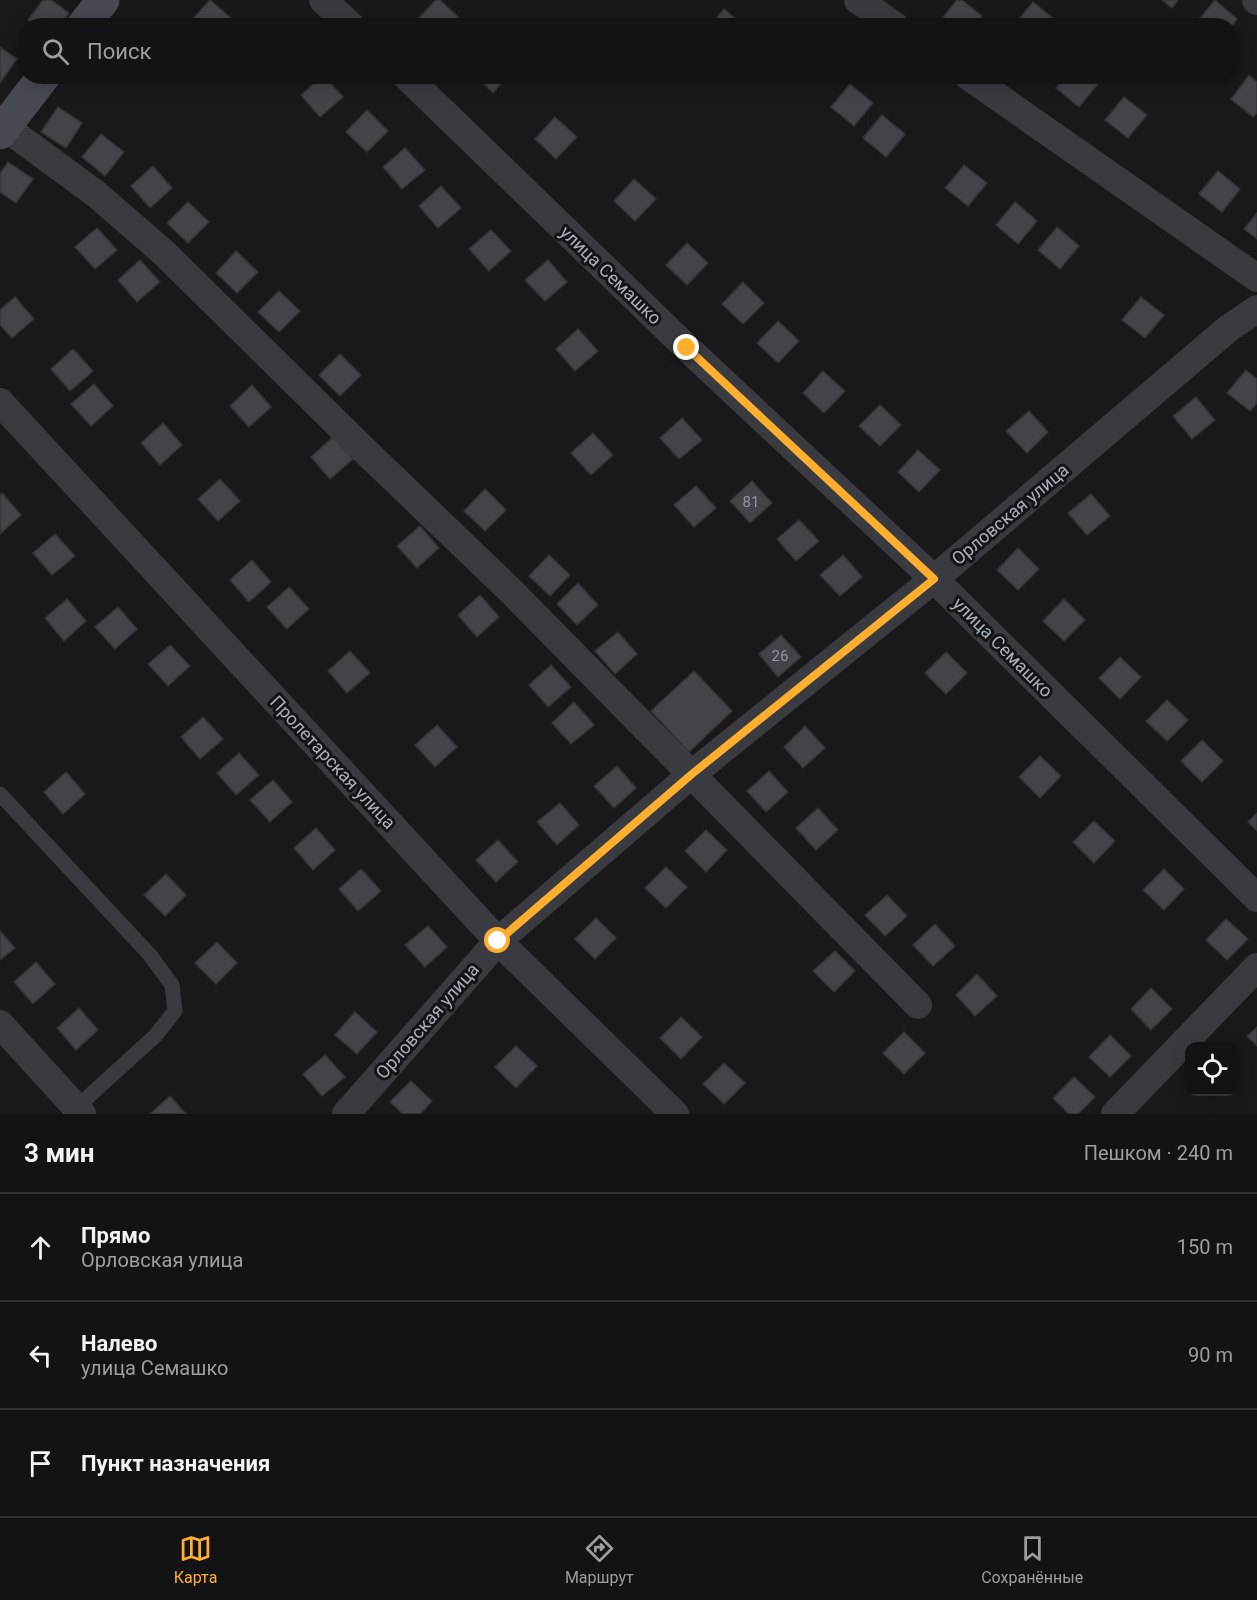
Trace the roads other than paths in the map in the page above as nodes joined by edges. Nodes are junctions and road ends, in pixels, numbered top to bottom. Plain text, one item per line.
1 (103, 0) edge
2 (323, 0) edge
3 (858, 0) edge
4 (89, 18) edge
5 (342, 18) edge
6 (884, 18) edge
7 (38, 84) edge
8 (414, 84) edge
9 (979, 84) edge
10 (2, 130) edge
11 (1257, 278) edge
12 (1257, 309) edge
13 (0, 402) edge
14 (934, 579) junction
15 (692, 774) junction
16 (0, 794) edge
17 (1257, 898) edge
18 (498, 941) junction
19 (1257, 967) edge
20 (918, 1005) dead end
21 (0, 1024) edge
22 (79, 1111) edge
23 (346, 1114) edge
24 (675, 1114) edge
25 (1115, 1114) edge

1 - 4 street
2 - 5 street
3 - 6 street
7 - 10 street
8 - 14 street, улица Семашко
9 - 11 street
10 - 15 street
12 - 14 street, Орловская улица
13 - 18 street, Пролетарская улица
14 - 15 street, Орловская улица
14 - 17 street, улица Семашко
15 - 18 street, Орловская улица
15 - 20 street
16 - 22 lane
18 - 23 street, Орловская улица
18 - 24 street, Пролетарская улица
19 - 25 street
21 - 22 street

